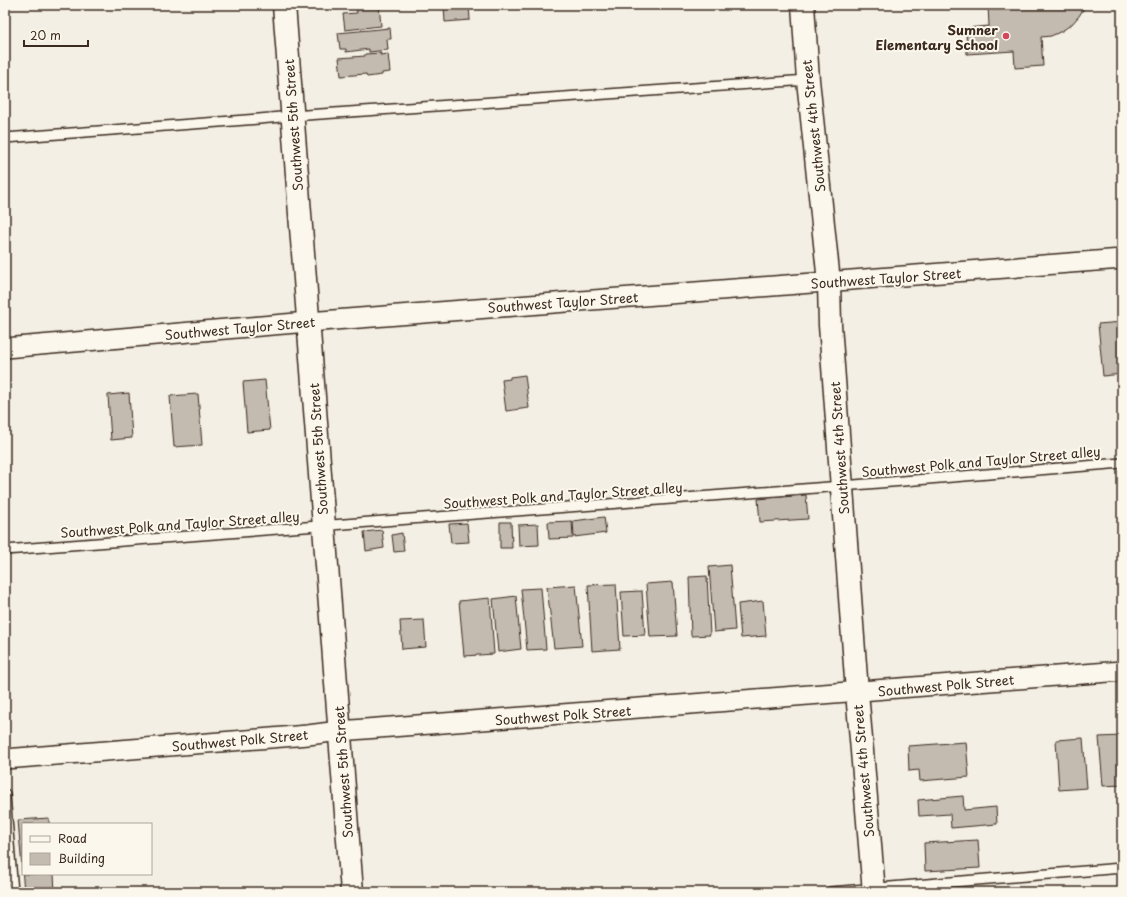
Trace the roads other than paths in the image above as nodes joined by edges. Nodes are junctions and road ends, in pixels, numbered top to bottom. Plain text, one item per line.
1 (284, 5) edge
2 (803, 5) edge
3 (808, 80) junction
4 (292, 116) junction
5 (5, 138) edge
6 (1122, 259) edge
7 (829, 282) junction
8 (308, 322) junction
9 (5, 348) edge
10 (1122, 462) edge
11 (842, 486) junction
12 (324, 526) junction
13 (5, 550) edge
14 (1122, 671) edge
15 (857, 692) junction
16 (340, 731) junction
17 (5, 758) edge
18 (5, 794) edge
19 (1122, 868) edge
20 (874, 890) edge
21 (13, 892) edge
22 (352, 892) edge
23 (830, 892) edge

1 - 4 street, Southwest 5th Street
2 - 3 street, Southwest 4th Street
3 - 4 lane
3 - 7 street, Southwest 4th Street
4 - 5 lane
4 - 8 street, Southwest 5th Street
6 - 7 street, Southwest Taylor Street
7 - 8 street, Southwest Taylor Street
7 - 11 street, Southwest 4th Street
8 - 9 street, Southwest Taylor Street
8 - 12 street, Southwest 5th Street
10 - 11 lane, Southwest Polk and Taylor Street alley
11 - 12 lane, Southwest Polk and Taylor Street alley
11 - 15 street, Southwest 4th Street
12 - 13 lane, Southwest Polk and Taylor Street alley
12 - 16 street, Southwest 5th Street
14 - 15 street, Southwest Polk Street
15 - 16 street, Southwest Polk Street
15 - 20 street, Southwest 4th Street
16 - 17 street, Southwest Polk Street
16 - 22 street, Southwest 5th Street
18 - 21 lane
19 - 20 lane
20 - 23 lane

